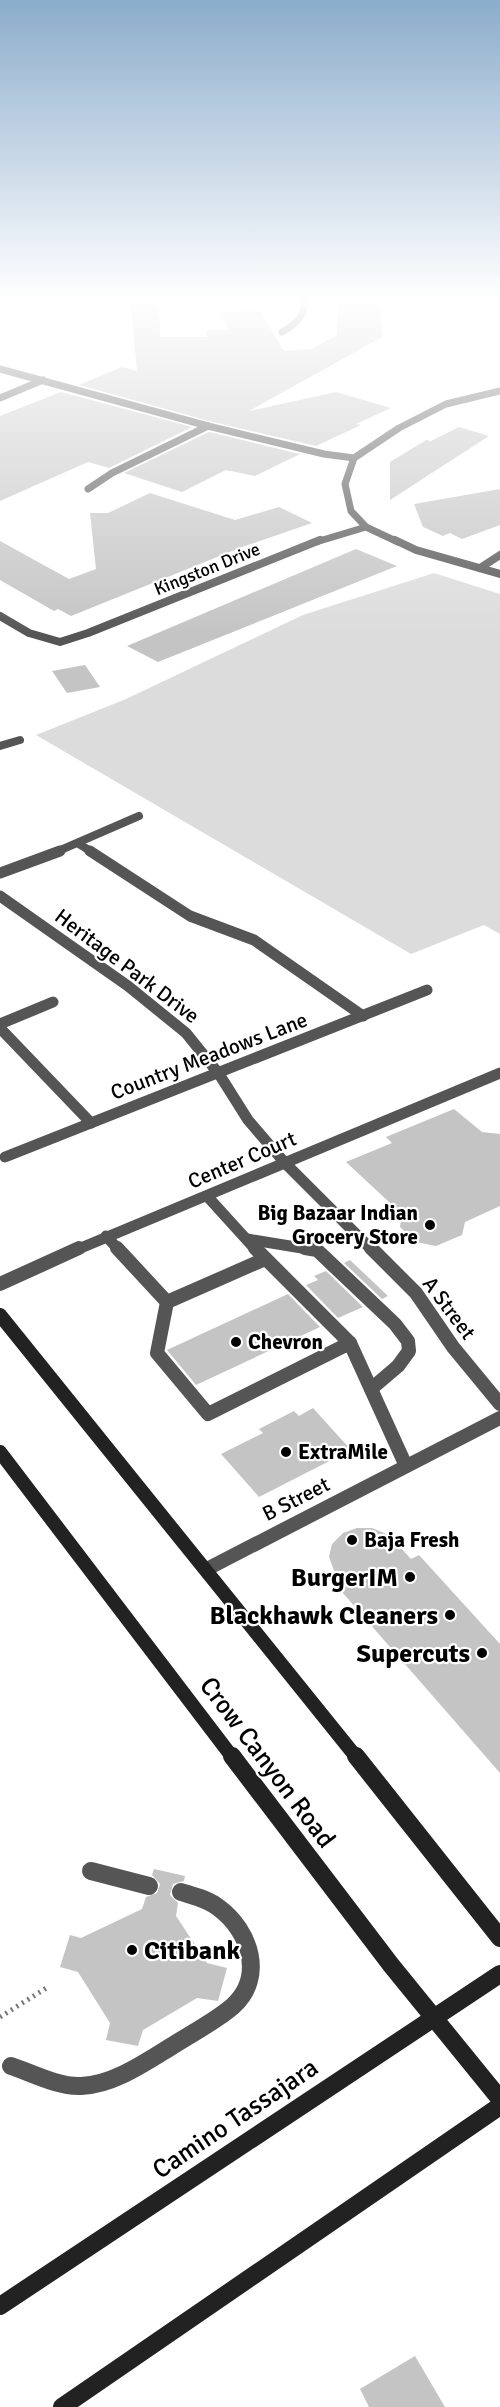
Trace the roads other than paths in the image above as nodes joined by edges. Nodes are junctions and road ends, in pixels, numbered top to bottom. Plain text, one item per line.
1 (152, 410) edge
2 (434, 410) edge
3 (208, 426) junction
4 (354, 458) junction
5 (88, 489) dead end
6 (366, 527) junction
7 (500, 555) edge
8 (480, 568) junction
9 (500, 574) edge
10 (0, 616) edge
11 (20, 740) dead end
12 (0, 746) edge
13 (139, 816) dead end
14 (79, 844) junction
15 (0, 873) edge
16 (0, 896) edge
17 (427, 990) dead end
18 (52, 1002) dead end
19 (363, 1016) junction
20 (0, 1026) edge
21 (500, 1073) edge
22 (219, 1074) junction
23 (90, 1123) junction
24 (5, 1156) dead end
25 (285, 1163) junction
26 (207, 1196) junction
27 (106, 1236) junction
28 (247, 1239) junction
29 (266, 1259) junction
30 (0, 1284) edge
31 (167, 1302) junction
32 (0, 1316) edge
33 (350, 1343) junction
34 (371, 1389) junction
35 (500, 1404) edge
36 (500, 1418) edge
37 (0, 1452) edge
38 (406, 1466) junction
39 (207, 1569) junction
40 (91, 1871) dead end
41 (149, 1886) dead end
42 (181, 1892) dead end
43 (500, 1938) edge
44 (500, 1974) edge
45 (433, 2018) junction
46 (11, 2066) dead end
47 (500, 2099) edge
48 (500, 2106) edge
49 (0, 2306) edge
50 (62, 2407) edge

1 - 3 street
2 - 4 street
3 - 4 street
3 - 5 street
4 - 6 street
6 - 8 street
6 - 10 street, Kingston Drive
7 - 8 street
8 - 9 street
11 - 12 street
13 - 14 street
14 - 15 street
14 - 19 street
16 - 22 street, Heritage Park Drive
17 - 19 street, Country Meadows Lane
18 - 20 street
19 - 22 street, Country Meadows Lane
20 - 23 street
21 - 25 street, Center Court
22 - 23 street, Country Meadows Lane
22 - 25 street, Heritage Park Drive
23 - 24 street, Country Meadows Lane
25 - 26 street, Center Court
25 - 35 street, A Street
26 - 27 street, Center Court
26 - 28 street
27 - 30 street, Center Court
27 - 31 street
28 - 29 street
28 - 34 street
29 - 31 street
29 - 33 street
31 - 33 street
32 - 39 main road
33 - 34 street
34 - 38 street
36 - 38 street, B Street
37 - 45 main road, Crow Canyon Road
38 - 39 street, B Street
39 - 43 main road
40 - 41 street
42 - 46 street
44 - 45 main road, Camino Tassajara
45 - 47 main road, Crow Canyon Road
45 - 49 main road, Camino Tassajara
48 - 50 main road

